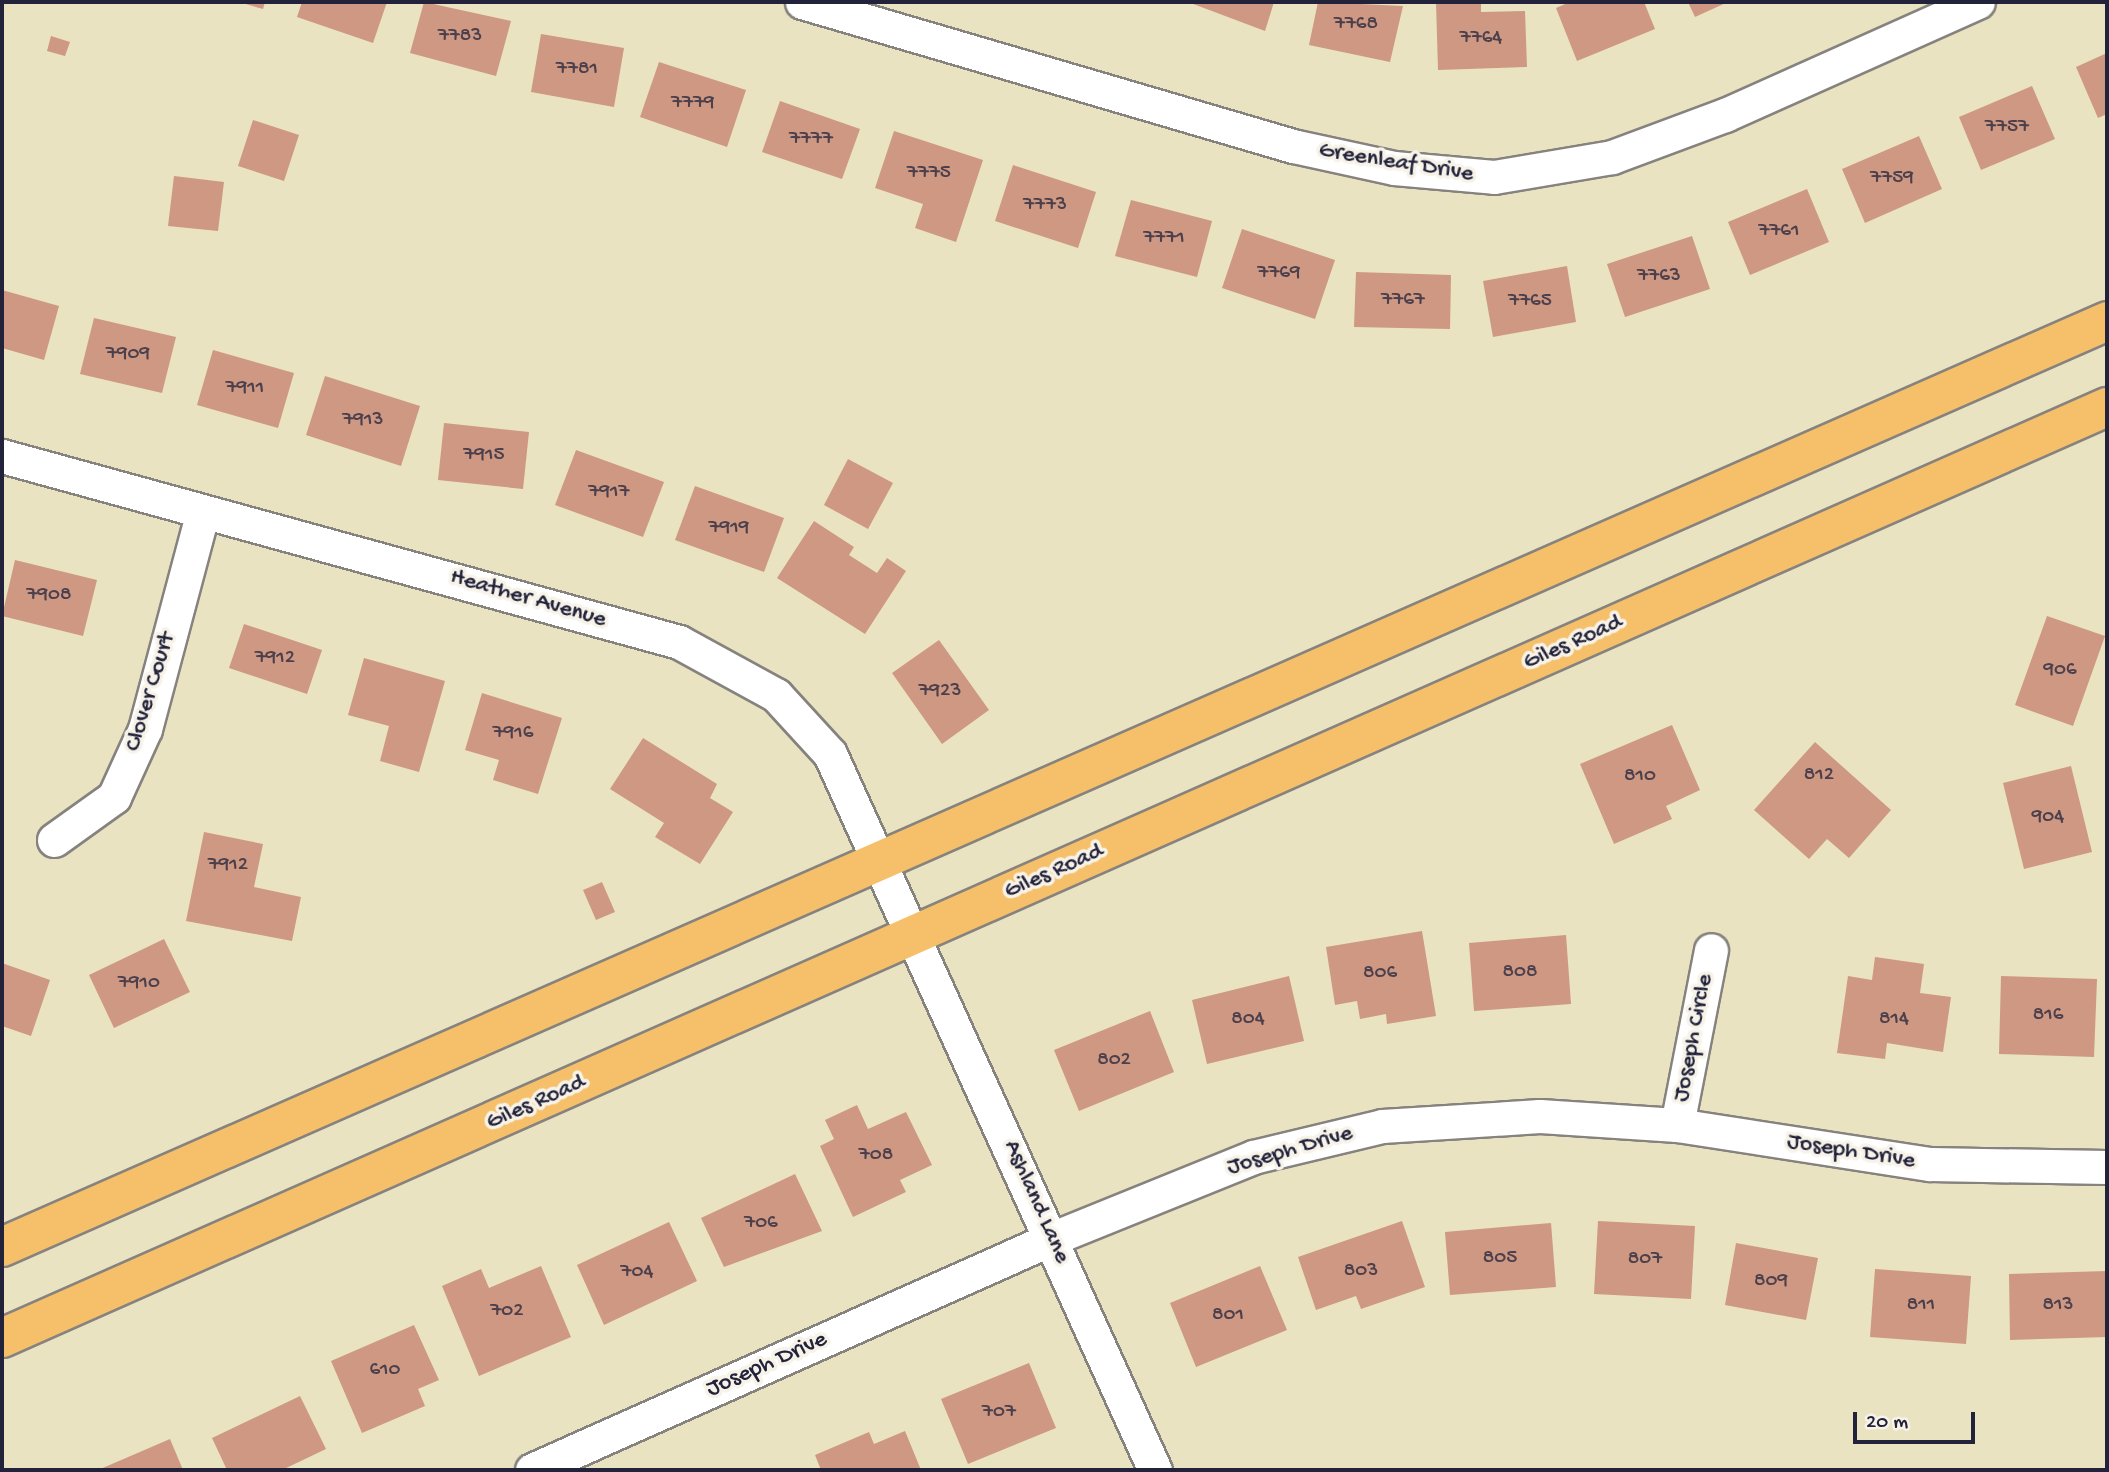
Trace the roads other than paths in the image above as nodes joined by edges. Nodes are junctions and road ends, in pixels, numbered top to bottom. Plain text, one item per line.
1 (802, 2) edge
2 (1978, 2) edge
3 (2107, 321) edge
4 (2107, 407) edge
5 (2, 456) edge
6 (202, 514) junction
7 (54, 840) dead end
8 (881, 863) junction
9 (913, 934) junction
10 (1711, 950) dead end
11 (1677, 1125) junction
12 (2107, 1167) edge
13 (1052, 1238) junction
14 (2, 1247) edge
15 (2, 1338) edge
16 (532, 1470) edge
17 (1155, 1470) edge

1 - 2 street, Greenleaf Drive
3 - 8 main road
4 - 9 main road, Giles Road
5 - 6 street, Heather Avenue
6 - 7 street, Clover Court
6 - 8 street, Heather Avenue
8 - 9 street, Heather Avenue
8 - 14 main road
9 - 13 street, Ashland Lane
9 - 15 main road, Giles Road
10 - 11 street, Joseph Circle
11 - 12 street, Joseph Drive
11 - 13 street, Joseph Drive
13 - 16 street, Joseph Drive
13 - 17 street, Ashland Lane

